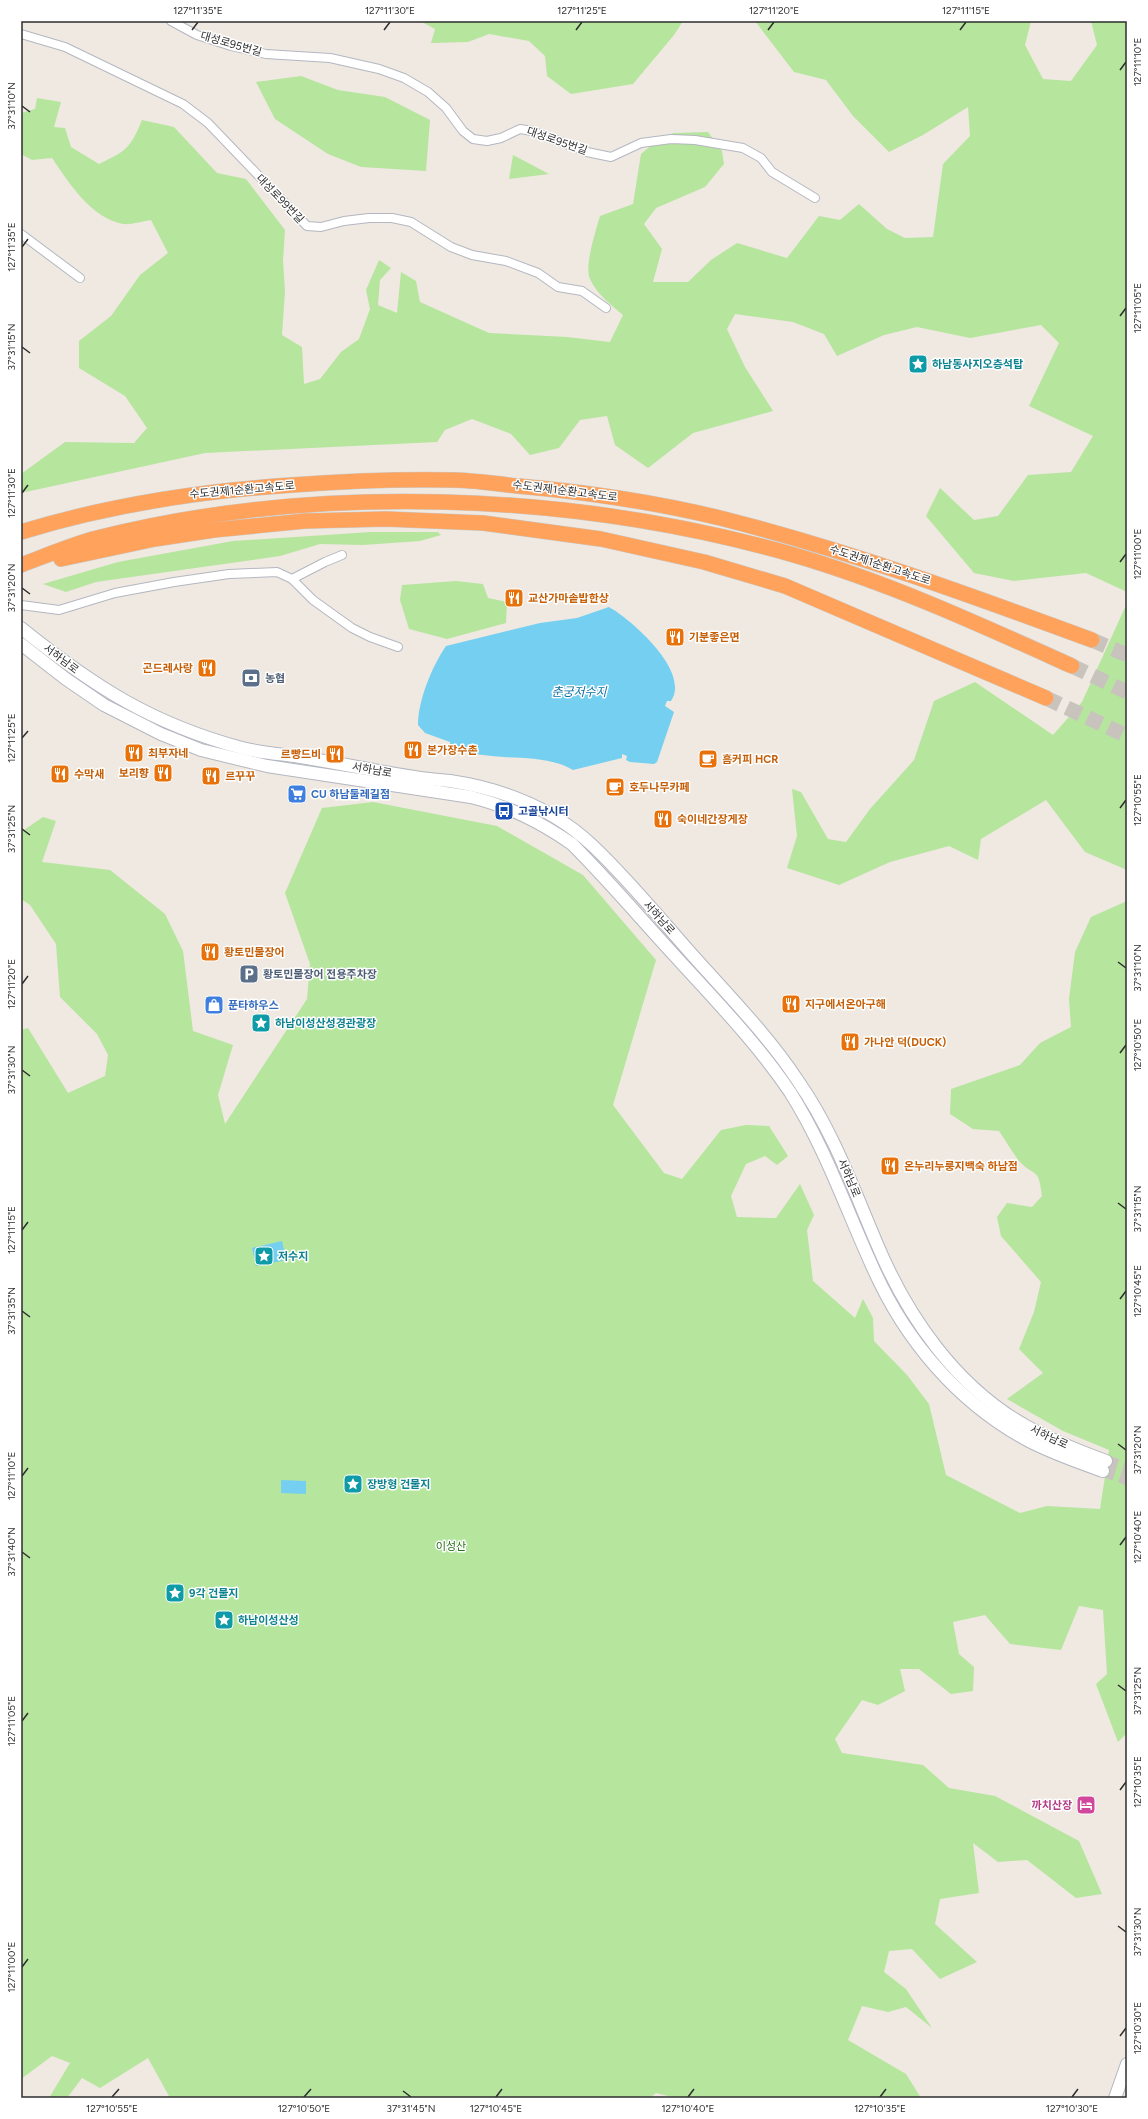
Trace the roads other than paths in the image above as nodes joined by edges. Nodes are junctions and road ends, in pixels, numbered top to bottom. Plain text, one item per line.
1 (171, 21) edge
2 (21, 34) edge
3 (815, 198) dead end
4 (21, 234) edge
5 (80, 278) dead end
6 (606, 308) dead end
7 (21, 532) edge
8 (342, 555) dead end
9 (21, 565) edge
10 (21, 569) edge
11 (292, 579) junction
12 (21, 605) edge
13 (21, 628) edge
14 (1092, 640) tunnel mouth
15 (21, 644) edge
16 (398, 647) dead end
17 (1072, 666) tunnel mouth
18 (1046, 698) tunnel mouth
19 (1127, 2064) edge
20 (1115, 2098) edge

1 - 3 street, 대성로95번길
2 - 6 street, 대성로99번길
4 - 5 street
7 - 14 highway, 수도권제1순환고속도로
8 - 11 street
9 - 17 highway, 수도권제1순환고속도로
10 - 18 highway
11 - 12 street
11 - 16 street
13 - 15 street, 서하남로
19 - 20 street

